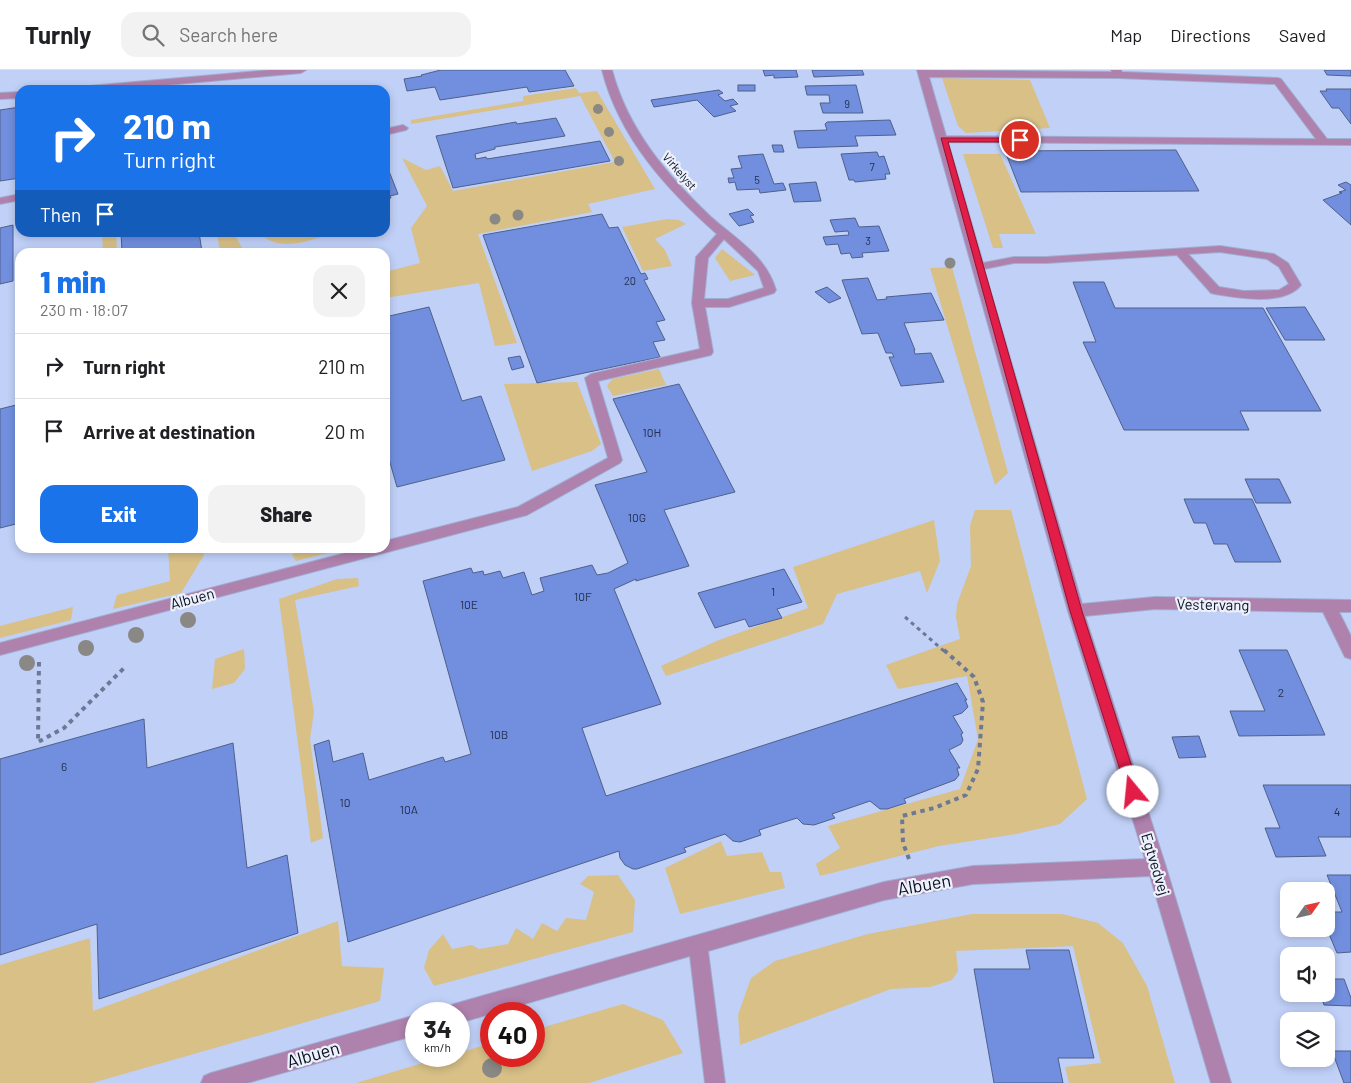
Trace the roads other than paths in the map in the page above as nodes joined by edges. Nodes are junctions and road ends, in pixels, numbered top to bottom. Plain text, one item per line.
1 (301, 70) edge
2 (607, 70) edge
3 (923, 72) edge
4 (962, 72) edge
5 (1031, 72) edge
6 (1117, 72) edge
7 (134, 85) edge
8 (15, 95) edge
9 (0, 96) edge
10 (403, 128) dead end
11 (390, 131) edge
12 (943, 140) junction
13 (1324, 142) junction
14 (1351, 142) edge
15 (15, 198) edge
16 (0, 201) edge
17 (723, 234) junction
18 (1179, 252) junction
19 (979, 267) junction
20 (698, 303) junction
21 (390, 545) edge
22 (362, 553) edge
23 (1328, 606) junction
24 (1351, 606) edge
25 (1076, 611) junction
26 (0, 649) edge
27 (1351, 652) edge
28 (1157, 867) junction
29 (698, 944) junction
30 (470, 1009) edge
31 (405, 1027) edge
32 (210, 1083) edge
33 (715, 1083) edge
34 (1221, 1083) edge

1 - 7 street
2 - 17 street, Virkelyst
3 - 4 street
3 - 12 street, Egtvedvej
4 - 5 street
5 - 6 street
6 - 13 street
8 - 9 street
10 - 11 street
12 - 13 street
12 - 19 street, Egtvedvej
13 - 14 street
15 - 16 street
17 - 20 street
17 - 20 street, Virkelyst
18 - 18 street
18 - 19 street
19 - 25 street, Egtvedvej
20 - 21 street, Albuen
22 - 26 street, Albuen
23 - 24 street, Vestervang
23 - 25 street, Vestervang
23 - 27 street
25 - 28 street, Egtvedvej
28 - 29 street, Albuen
28 - 34 street, Egtvedvej
29 - 30 street, Albuen
29 - 33 street
31 - 32 street, Albuen

